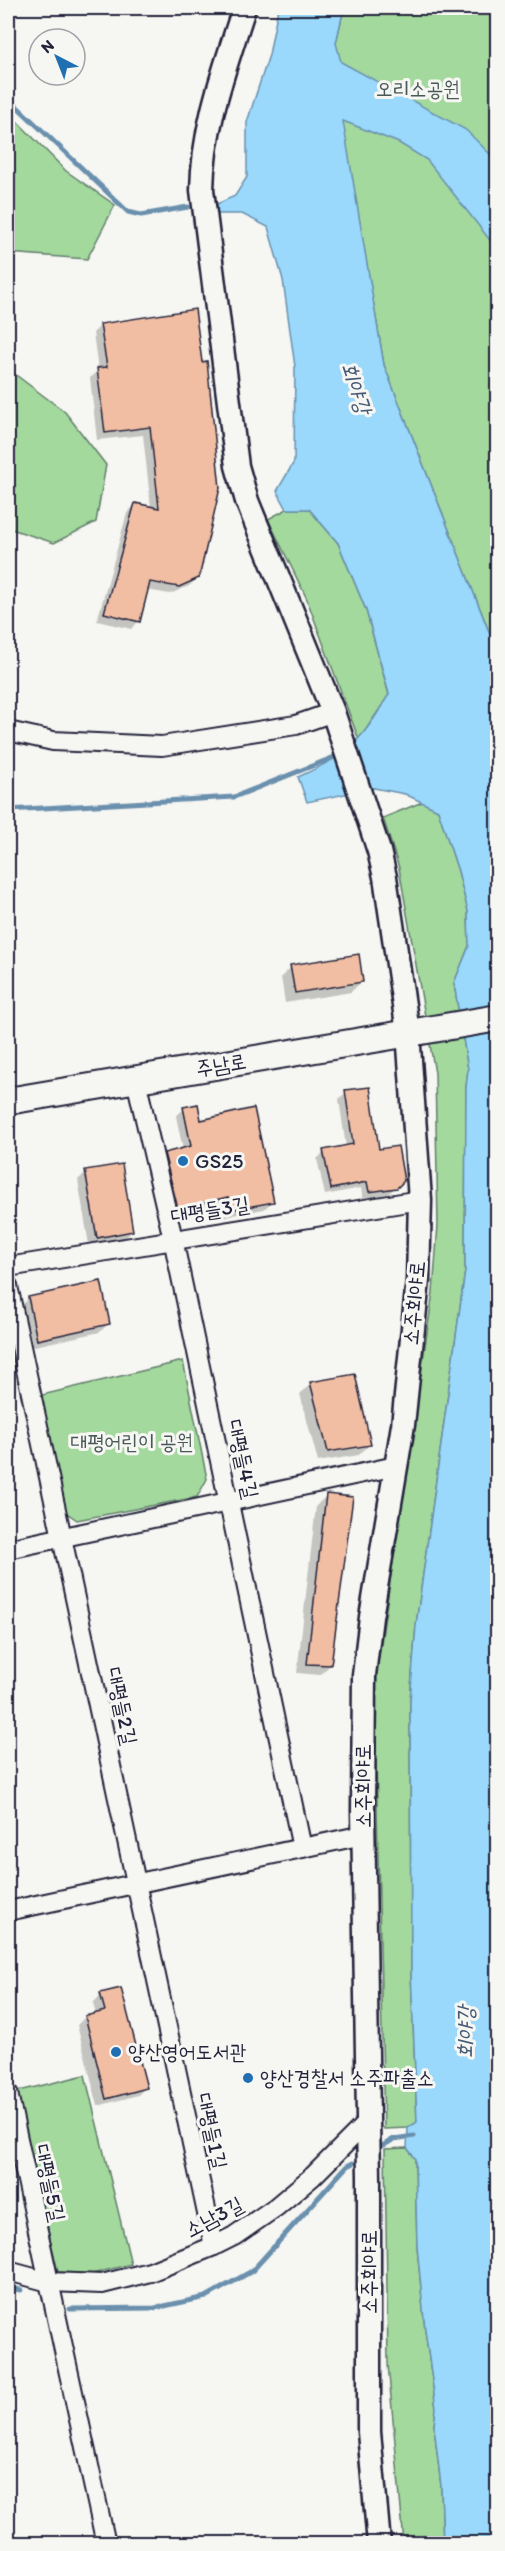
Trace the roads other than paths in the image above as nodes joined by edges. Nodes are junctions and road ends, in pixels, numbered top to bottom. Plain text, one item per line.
1 (244, 8) edge
2 (334, 716) junction
3 (8, 731) edge
4 (498, 1018) edge
5 (408, 1032) junction
6 (136, 1080) junction
7 (8, 1101) edge
8 (420, 1200) junction
9 (173, 1239) junction
10 (8, 1267) edge
11 (8, 1286) edge
12 (396, 1466) junction
13 (229, 1502) junction
14 (64, 1537) junction
15 (8, 1549) edge
16 (363, 1835) junction
17 (302, 1848) junction
18 (135, 1885) junction
19 (8, 1911) edge
20 (8, 2093) edge
21 (368, 2121) junction
22 (214, 2246) junction
23 (8, 2271) edge
24 (49, 2282) junction
25 (106, 2544) edge
26 (379, 2544) edge

1 - 2 street, 소주회야로
2 - 3 street
2 - 5 street, 소주회야로
4 - 5 main road, 주남로
5 - 6 main road, 주남로
5 - 8 street, 소주회야로
6 - 7 main road, 주남로
6 - 9 street, 대평들4길
8 - 9 street, 대평들3길
8 - 12 street, 소주회야로
9 - 10 street, 대평들3길
9 - 13 street, 대평들4길
11 - 14 street
12 - 13 street
12 - 16 street, 소주회야로
13 - 14 street
13 - 17 street, 대평들4길
14 - 15 street
14 - 18 street, 대평들2길
16 - 17 street
16 - 21 street, 소주회야로
17 - 18 street
18 - 19 street
18 - 22 street, 대평들1길
20 - 24 street, 대평들5길
21 - 22 street, 소남3길
21 - 26 street, 소주회야로
22 - 24 street, 소남3길
23 - 24 street, 소남3길
24 - 25 street

